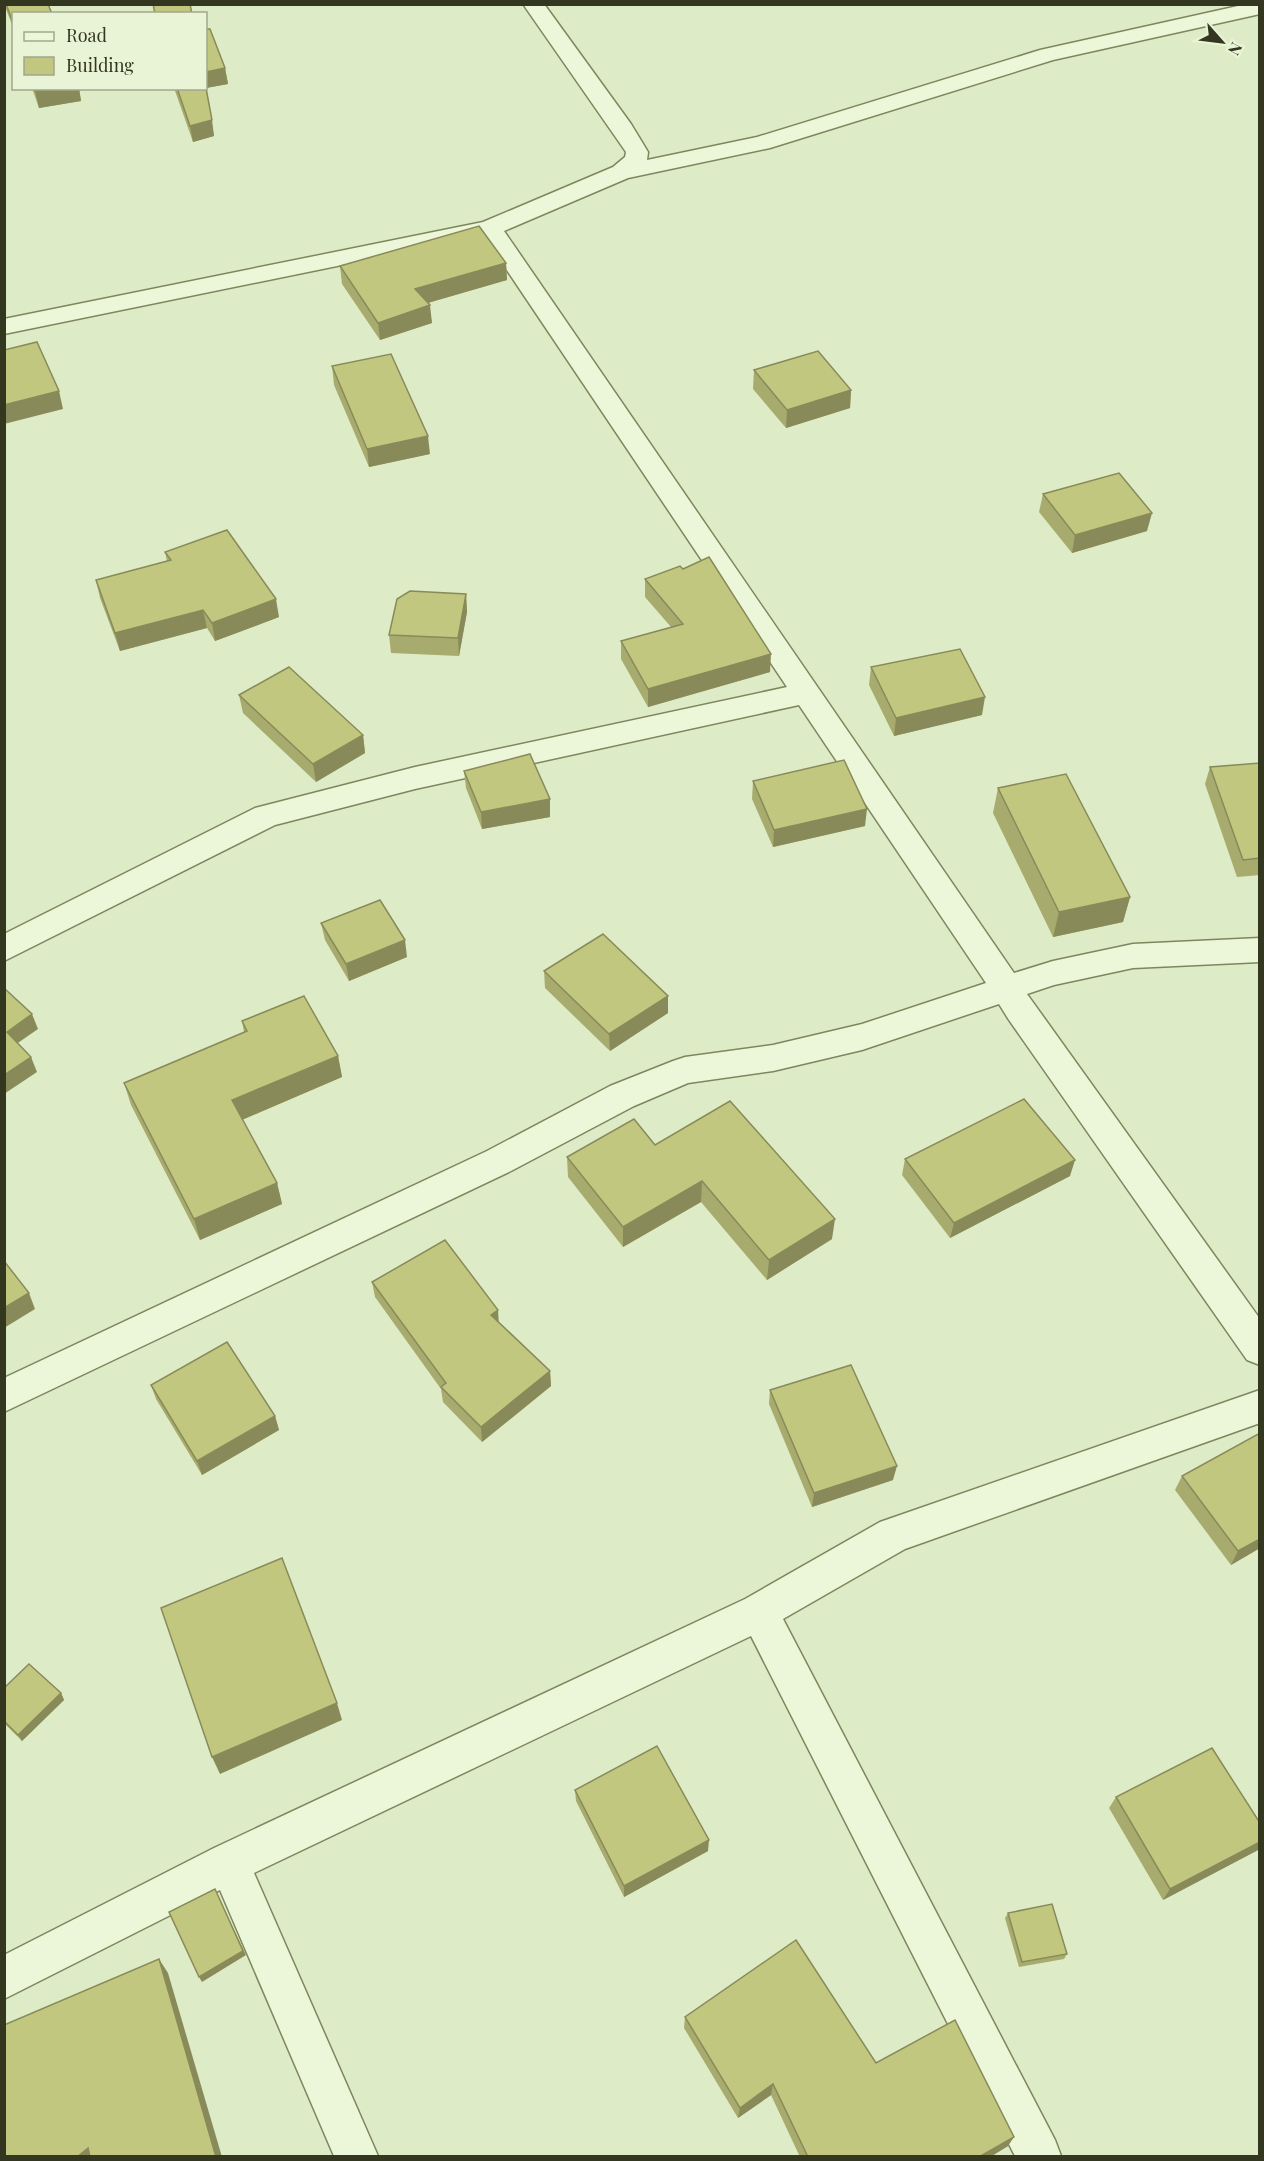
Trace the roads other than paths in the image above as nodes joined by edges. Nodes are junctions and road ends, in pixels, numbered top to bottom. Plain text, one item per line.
1 (533, 4) edge
2 (1260, 8) edge
3 (621, 172) junction
4 (490, 228) junction
5 (4, 327) edge
6 (808, 693) junction
7 (4, 949) edge
8 (1260, 950) edge
9 (1007, 988) junction
10 (1260, 1349) edge
11 (4, 1396) edge
12 (1260, 1406) edge
13 (759, 1611) junction
14 (229, 1863) junction
15 (4, 1977) edge
16 (351, 2144) edge
17 (1039, 2157) edge

1 - 3 street
2 - 3 street
3 - 4 street
4 - 5 street
4 - 6 street
6 - 7 street
6 - 9 street
8 - 9 street
9 - 10 street
9 - 11 street
12 - 13 street
13 - 14 street
13 - 17 street
14 - 15 street
14 - 16 street

